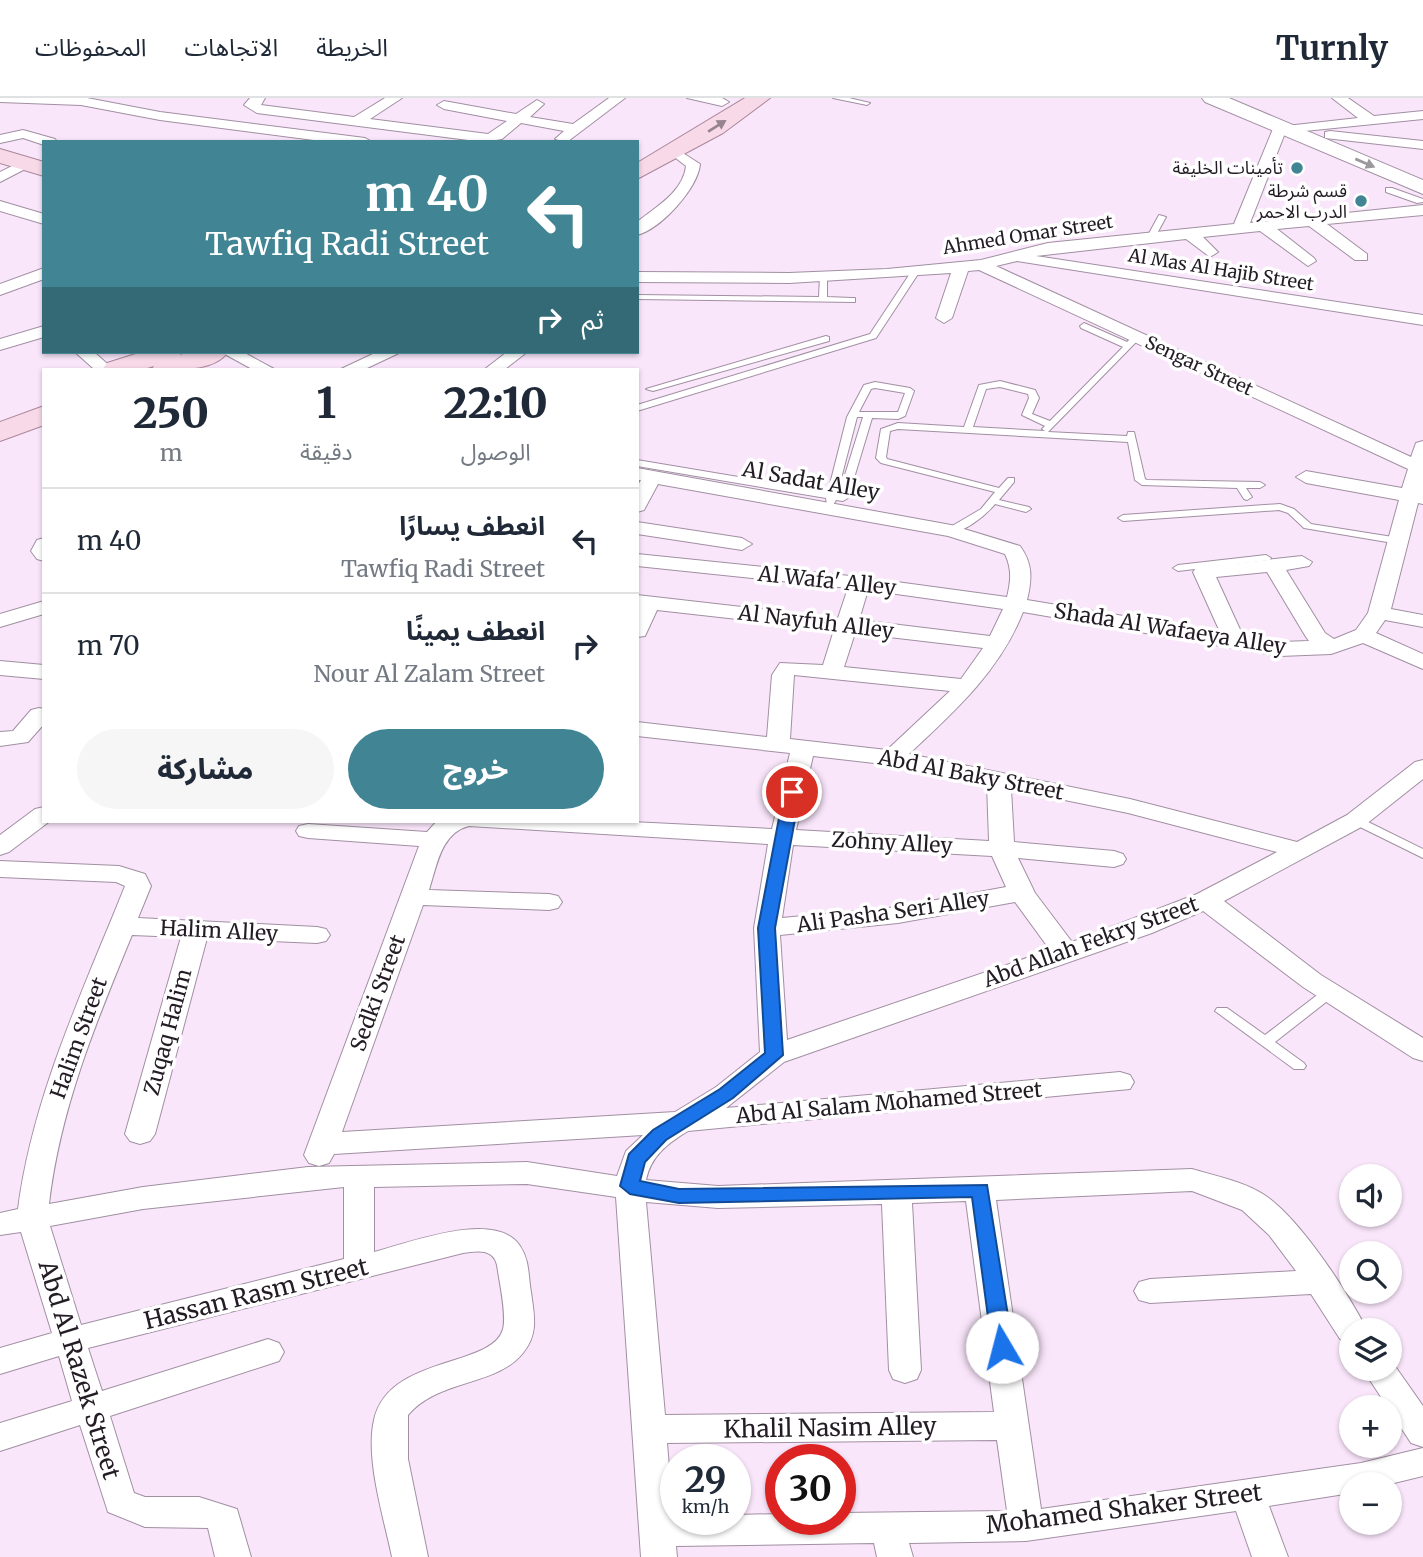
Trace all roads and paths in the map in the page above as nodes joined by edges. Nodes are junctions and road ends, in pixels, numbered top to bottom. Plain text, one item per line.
1 (2, 98) edge
2 (258, 98) edge
3 (395, 98) edge
4 (618, 98) edge
5 (694, 98) edge
6 (760, 98) edge
7 (836, 98) edge
8 (1212, 98) edge
9 (1339, 98) edge
10 (66, 99) edge
11 (725, 100) edge
12 (315, 103) dead end
13 (867, 103) dead end
14 (537, 104) dead end
15 (444, 105) dead end
16 (299, 113) junction
17 (1423, 115) edge
18 (520, 119) junction
19 (1370, 120) junction
20 (357, 121) junction
21 (575, 129) junction
22 (1284, 129) junction
23 (272, 130) junction
24 (301, 138) edge
25 (0, 139) edge
26 (43, 140) edge
27 (333, 140) edge
28 (561, 140) edge
29 (1423, 145) edge
30 (639, 152) edge
31 (675, 152) junction
32 (0, 156) edge
33 (34, 167) edge
34 (639, 171) edge
35 (0, 178) edge
36 (1389, 190) dead end
37 (1422, 200) edge
38 (1402, 203) dead end
39 (0, 205) edge
40 (42, 218) edge
41 (1163, 218) dead end
42 (1311, 220) junction
43 (1262, 225) junction
44 (639, 228) edge
45 (1241, 228) junction
46 (1189, 233) junction
47 (1151, 237) junction
48 (1210, 252) dead end
49 (1013, 257) junction
50 (1145, 257) dead end
51 (1361, 257) dead end
52 (1308, 261) dead end
53 (981, 265) junction
54 (961, 267) junction
55 (916, 271) junction
56 (42, 274) edge
57 (639, 276) edge
58 (823, 276) junction
59 (1134, 276) junction
60 (5, 284) edge
61 (639, 297) edge
62 (822, 300) junction
63 (852, 300) dead end
64 (944, 318) dead end
65 (1423, 320) edge
66 (1084, 326) dead end
67 (42, 332) edge
68 (826, 339) dead end
69 (813, 342) junction
70 (1133, 342) junction
71 (0, 345) edge
72 (829, 351) junction
73 (86, 354) edge
74 (162, 354) edge
75 (208, 354) edge
76 (234, 354) edge
77 (387, 354) edge
78 (514, 354) edge
79 (103, 368) edge
80 (120, 368) edge
81 (169, 368) edge
82 (263, 368) edge
83 (353, 368) edge
84 (495, 368) edge
85 (692, 377) junction
86 (709, 387) junction
87 (650, 389) dead end
88 (42, 395) edge
89 (639, 407) edge
90 (0, 410) edge
91 (853, 414) junction
92 (868, 415) junction
93 (42, 416) edge
94 (1048, 428) junction
95 (967, 430) junction
96 (0, 432) edge
97 (1420, 457) edge
98 (639, 463) edge
99 (644, 476) edge
100 (1306, 477) dead end
101 (1010, 480) dead end
102 (1240, 485) junction
103 (1259, 485) dead end
104 (1002, 491) junction
105 (639, 497) edge
106 (1247, 497) dead end
107 (1417, 497) edge
108 (993, 501) junction
109 (830, 502) junction
110 (1026, 509) dead end
111 (1123, 518) dead end
112 (639, 528) edge
113 (951, 531) junction
114 (1399, 541) junction
115 (742, 544) dead end
116 (639, 560) edge
117 (1269, 562) junction
118 (1301, 562) dead end
119 (1178, 568) dead end
120 (1200, 569) junction
121 (860, 583) junction
122 (644, 602) edge
123 (1017, 605) junction
124 (42, 608) edge
125 (1379, 613) junction
126 (0, 621) edge
127 (1423, 621) edge
128 (639, 623) edge
129 (844, 625) junction
130 (1364, 635) junction
131 (996, 642) junction
132 (1236, 643) junction
133 (1331, 647) junction
134 (1423, 662) edge
135 (0, 668) edge
136 (832, 670) junction
137 (42, 672) edge
138 (967, 686) junction
139 (39, 715) dead end
140 (639, 729) edge
141 (0, 739) edge
142 (791, 745) junction
143 (892, 758) junction
144 (1423, 767) edge
145 (999, 780) junction
146 (42, 816) edge
147 (1356, 820) junction
148 (452, 823) edge
149 (569, 823) edge
150 (308, 831) dead end
151 (782, 838) junction
152 (434, 840) junction
153 (0, 848) edge
154 (1003, 849) junction
155 (1300, 850) junction
156 (1423, 854) edge
157 (1114, 859) dead end
158 (0, 869) edge
159 (1019, 893) junction
160 (412, 897) junction
161 (1206, 901) junction
162 (549, 902) dead end
163 (121, 926) junction
164 (766, 928) junction
165 (196, 930) junction
166 (317, 935) dead end
167 (1066, 953) junction
168 (1330, 992) junction
169 (1222, 1011) dead end
170 (1265, 1042) junction
171 (1423, 1051) edge
172 (774, 1055) junction
173 (1299, 1066) dead end
174 (1120, 1082) dead end
175 (679, 1122) junction
176 (140, 1134) dead end
177 (324, 1144) junction
178 (359, 1176) junction
179 (308, 1178) junction
180 (630, 1186) junction
181 (980, 1190) junction
182 (896, 1193) junction
183 (16, 1221) edge
184 (359, 1269) junction
185 (1318, 1282) junction
186 (1150, 1291) dead end
187 (1344, 1318) edge
188 (70, 1340) junction
189 (268, 1352) dead end
190 (0, 1361) edge
191 (905, 1370) dead end
192 (1387, 1381) edge
193 (88, 1407) junction
194 (1013, 1426) junction
195 (647, 1429) junction
196 (1423, 1433) edge
197 (0, 1437) edge
198 (1423, 1462) edge
199 (1248, 1495) junction
200 (1026, 1526) junction
201 (892, 1543) edge
202 (657, 1544) edge
203 (233, 1557) edge
204 (410, 1557) edge
205 (1270, 1557) edge

1 - 10 street
2 - 16 street
3 - 20 street
4 - 21 street
5 - 11 street
31 -> 6 main road
7 - 13 lane
8 - 22 main road
9 - 19 street
10 - 23 street
11 - 30 main road
12 - 16 street
14 - 18 street
15 - 18 street
16 - 20 street
16 - 23 street
17 - 19 street
18 - 20 street
18 - 21 street
19 - 22 street
21 - 28 street
22 - 29 street
22 -> 37 main road
22 - 45 street
23 - 24 street
24 - 27 street
25 - 26 street
31 - 34 main road
31 - 44 street
32 - 33 main road
33 - 35 street
36 - 37 lane
37 - 38 lane
37 - 42 street, Ahmed Omar Street
39 - 40 street
41 - 47 lane
42 - 43 street, Ahmed Omar Street
42 - 51 street
43 - 45 street, Ahmed Omar Street
43 - 52 street
45 - 46 street, Ahmed Omar Street
46 - 47 street, Ahmed Omar Street
46 - 48 street
47 - 49 street, Ahmed Omar Street
49 - 53 street, Ahmed Omar Street
49 - 59 street, Al Mas Al Hajib Street
50 - 59 street
53 - 54 street, Ahmed Omar Street
53 - 70 street, Sengar Street
54 - 55 street, Ahmed Omar Street
54 - 64 street
55 - 58 street, Ahmed Omar Street
55 - 72 lane
56 - 60 street
57 - 58 street, Ahmed Omar Street
58 - 62 lane
59 - 65 street, Al Mas Al Hajib Street
61 - 62 lane
62 - 63 lane
66 - 70 lane
67 - 71 street
68 - 69 lane
69 - 72 lane
69 - 85 lane
70 - 94 lane
70 - 97 street, Sengar Street
72 - 86 lane
73 - 79 street
74 - 80 main road
75 - 81 main road
76 - 82 street
77 - 83 street
78 - 84 street
85 - 86 lane
85 - 87 lane
86 - 89 lane
88 - 90 main road
91 - 92 lane
91 - 92 lane
91 - 109 lane
92 - 109 lane
93 - 96 main road
94 - 95 lane
94 - 95 lane
94 - 102 lane
95 - 104 lane
97 - 107 street
98 - 109 lane
99 - 105 street
99 - 109 street, Al Sadat Alley
100 - 107 street
101 - 104 lane
102 - 103 lane
102 - 106 lane
104 - 108 lane
107 - 114 street
108 - 110 lane
108 - 113 lane
109 - 113 street, Al Sadat Alley
111 - 114 lane
112 - 115 street
113 - 123 street, Al Sadat Alley
114 - 125 street
116 - 121 street, Al Wafa' Alley
117 - 118 street
117 - 120 street
117 - 133 street
119 - 120 lane
120 - 132 street
121 - 123 street, Al Wafa' Alley
121 - 129 street
122 - 128 street
122 - 129 street, Al Nayfuh Alley
123 - 131 street
123 - 132 street, Shada Al Wafaeya Alley
124 - 126 street
125 - 127 street
125 - 130 street
129 - 131 street, Al Nayfuh Alley
129 - 136 street
130 - 133 street, Shada Al Wafaeya Alley
130 - 134 street
131 - 138 street
132 - 133 street, Shada Al Wafaeya Alley
135 - 137 street
136 - 138 street
136 - 142 street
138 - 143 street
139 - 141 street
140 - 142 street, Abd Al Baky Street
142 - 143 street, Abd Al Baky Street
142 - 151 street
143 - 145 street, Abd Al Baky Street
144 - 147 street, Abd Allah Fekry Street
145 - 154 street
145 - 155 street, Abd Al Baky Street
146 - 153 street
147 - 155 street, Abd Allah Fekry Street
147 - 156 lane
148 - 152 street
149 - 151 street
150 - 152 street
151 - 154 street, Zohny Alley
151 - 164 street
152 - 160 street, Sedki Street
154 - 157 street, Zohny Alley
154 - 159 street
155 - 161 street, Abd Allah Fekry Street
158 - 163 street, Halim Street
159 - 164 street, Ali Pasha Seri Alley
159 - 167 street
160 - 162 street
160 - 177 street, Sedki Street
161 - 167 street, Abd Allah Fekry Street
161 - 168 street
163 - 165 street, Halim Alley
163 - 183 street, Halim Street
164 - 172 street
165 - 166 street, Halim Alley
165 - 176 street, Zuqaq Halim
167 - 172 street, Abd Allah Fekry Street
168 - 170 lane
168 - 171 street
169 - 170 lane
170 - 173 lane
172 - 175 street, Abd Allah Fekry Street
174 - 175 street, Abd Al Salam Mohamed Street
175 - 177 street, Abd Al Salam Mohamed Street
175 - 180 street, Abd Allah Fekry Street
177 - 179 street, Sedki Street
178 - 179 street
178 - 180 street
178 - 184 street
179 - 183 street
180 - 182 street
180 - 195 street
181 - 182 street
181 - 185 street
181 - 194 street
182 - 191 street
183 - 188 street, Abd Al Razek Street
184 - 188 street, Hassan Rasm Street
184 - 204 street, Hassan Rasm Street
185 - 186 street
185 - 187 street
188 - 190 street, Hassan Rasm Street
188 - 193 street, Abd Al Razek Street
189 - 193 street
192 - 196 street
193 - 197 street
193 - 203 street, Abd Al Razek Street
194 - 195 street, Khalil Nasim Alley
194 - 200 street
195 - 202 street
198 - 199 street, Mohamed Shaker Street
199 - 200 street, Mohamed Shaker Street
199 - 205 street
200 - 201 street, Mohamed Shaker Street
201 - 202 street, Mohamed Shaker Street

